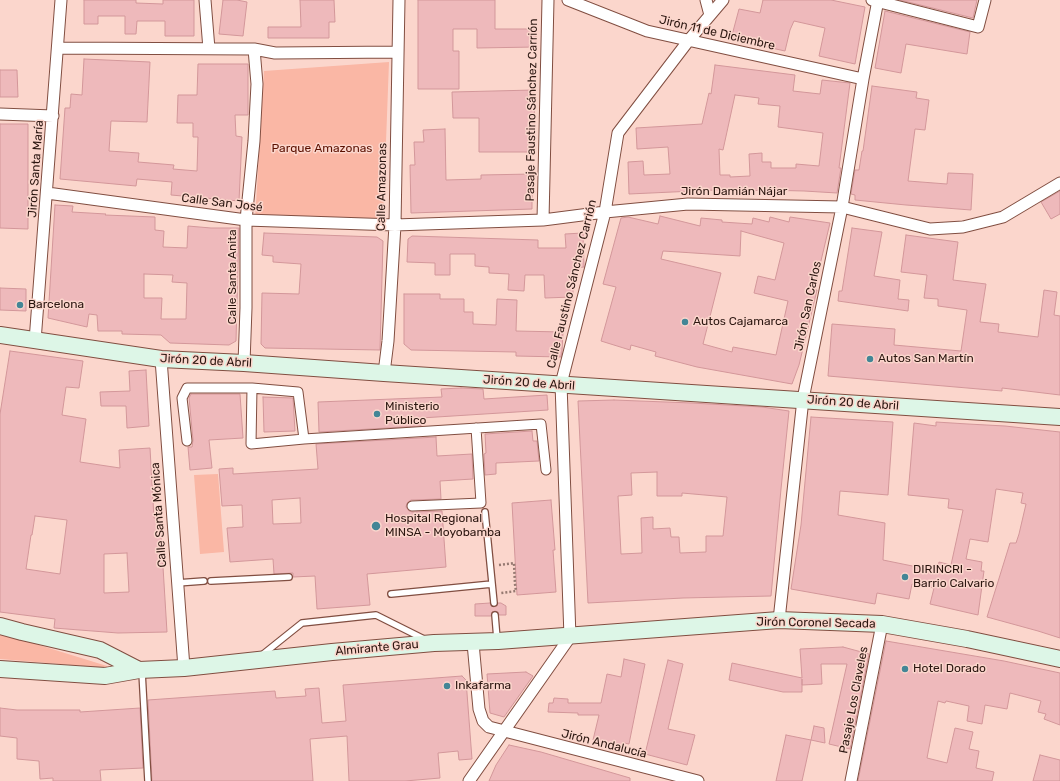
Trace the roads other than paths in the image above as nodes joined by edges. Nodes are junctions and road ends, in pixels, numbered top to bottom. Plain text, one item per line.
1 (61, 0) edge
2 (205, 0) edge
3 (399, 0) edge
4 (548, 0) edge
5 (568, 0) edge
6 (706, 0) edge
7 (723, 0) edge
8 (985, 0) edge
9 (876, 1) edge
10 (710, 15) junction
11 (689, 40) junction
12 (58, 48) junction
13 (209, 48) junction
14 (254, 49) junction
15 (398, 52) junction
16 (863, 79) junction
17 (0, 114) edge
18 (53, 116) junction
19 (1060, 183) edge
20 (47, 193) junction
21 (842, 207) junction
22 (605, 212) junction
23 (246, 220) junction
24 (543, 220) junction
25 (395, 225) junction
26 (0, 335) edge
27 (35, 341) junction
28 (161, 359) junction
29 (244, 363) junction
30 (384, 373) junction
31 (561, 384) junction
32 (252, 388) junction
33 (803, 399) junction
34 (1060, 417) edge
35 (476, 428) junction
36 (304, 439) junction
37 (187, 441) dead end
38 (546, 470) dead end
39 (412, 506) dead end
40 (485, 512) dead end
41 (288, 577) dead end
42 (204, 581) dead end
43 (211, 581) dead end
44 (178, 583) junction
45 (492, 584) junction
46 (392, 594) dead end
47 (494, 603) dead end
48 (495, 615) dead end
49 (780, 620) junction
50 (882, 624) junction
51 (0, 626) edge
52 (570, 636) junction
53 (498, 641) junction
54 (434, 643) junction
55 (473, 643) junction
56 (1060, 659) edge
57 (255, 661) junction
58 (184, 668) junction
59 (0, 669) edge
60 (140, 670) junction
61 (504, 732) junction
62 (148, 781) edge
63 (469, 781) edge
64 (698, 781) edge
65 (851, 781) edge

1 - 12 street, Jirón Santa María
2 - 13 street
3 - 15 street, Calle Amazonas
4 - 24 street, Pasaje Faustino Sánchez Carrión
5 - 11 street, Jirón 11 de Diciembre
6 - 10 street
7 - 10 street, Calle Faustino Sánchez Carrión
8 - 9 street
9 - 16 street, Jirón San Carlos
10 - 11 street, Calle Faustino Sánchez Carrión
11 - 16 street, Jirón 11 de Diciembre
11 - 22 street, Calle Faustino Sánchez Carrión
12 - 13 street
12 - 18 street, Jirón Santa María
13 - 14 street
14 - 15 street
14 - 23 street, Calle Santa Anita
15 - 25 street, Calle Amazonas
16 - 21 street, Jirón San Carlos
17 - 18 street
18 - 20 street, Jirón Santa María
19 - 21 street, Jirón Damián Nájar
20 - 23 street, Calle San José
20 - 27 street, Jirón Santa María
21 - 22 street, Jirón Damián Nájar
21 - 33 street, Jirón San Carlos
22 - 24 street, Jirón Damián Nájar
22 - 31 street, Calle Faustino Sánchez Carrión
23 - 25 street, Calle San José
23 - 29 street, Calle Santa Anita
24 - 25 street, Jirón Damián Nájar
25 - 30 street, Calle Amazonas
26 - 27 main road, Jirón 20 de Abril
27 - 28 main road, Jirón 20 de Abril
28 - 29 main road, Jirón 20 de Abril
28 - 44 street, Calle Santa Mónica
29 - 30 main road, Jirón 20 de Abril
30 - 31 main road, Jirón 20 de Abril
31 - 33 main road, Jirón 20 de Abril
31 - 52 street, Calle Faustino Sánchez Carrión
32 - 36 street
32 - 36 street
32 - 37 street
33 - 34 main road, Jirón 20 de Abril
33 - 49 street, Jirón San Carlos
35 - 36 street
35 - 38 street
35 - 39 street
40 - 45 lane
41 - 43 lane
42 - 44 lane
44 - 58 street, Calle Santa Mónica
45 - 46 lane
45 - 47 lane
48 - 53 lane
49 - 50 main road, Jirón Coronel Secada
49 - 52 main road, Jirón Coronel Secada
50 - 56 main road, Jirón Coronel Secada
50 - 65 street, Pasaje Los Claveles
51 - 60 main road
52 - 53 main road, Almirante Grau
52 - 61 street
53 - 55 main road, Almirante Grau
54 - 55 main road, Almirante Grau
54 - 57 main road, Almirante Grau
54 - 57 lane
55 - 61 street, Jirón Andalucía
57 - 58 main road, Almirante Grau
58 - 60 main road, Almirante Grau
59 - 60 main road, Almirante Grau
60 - 62 lane
61 - 63 street
61 - 64 street, Jirón Andalucía

